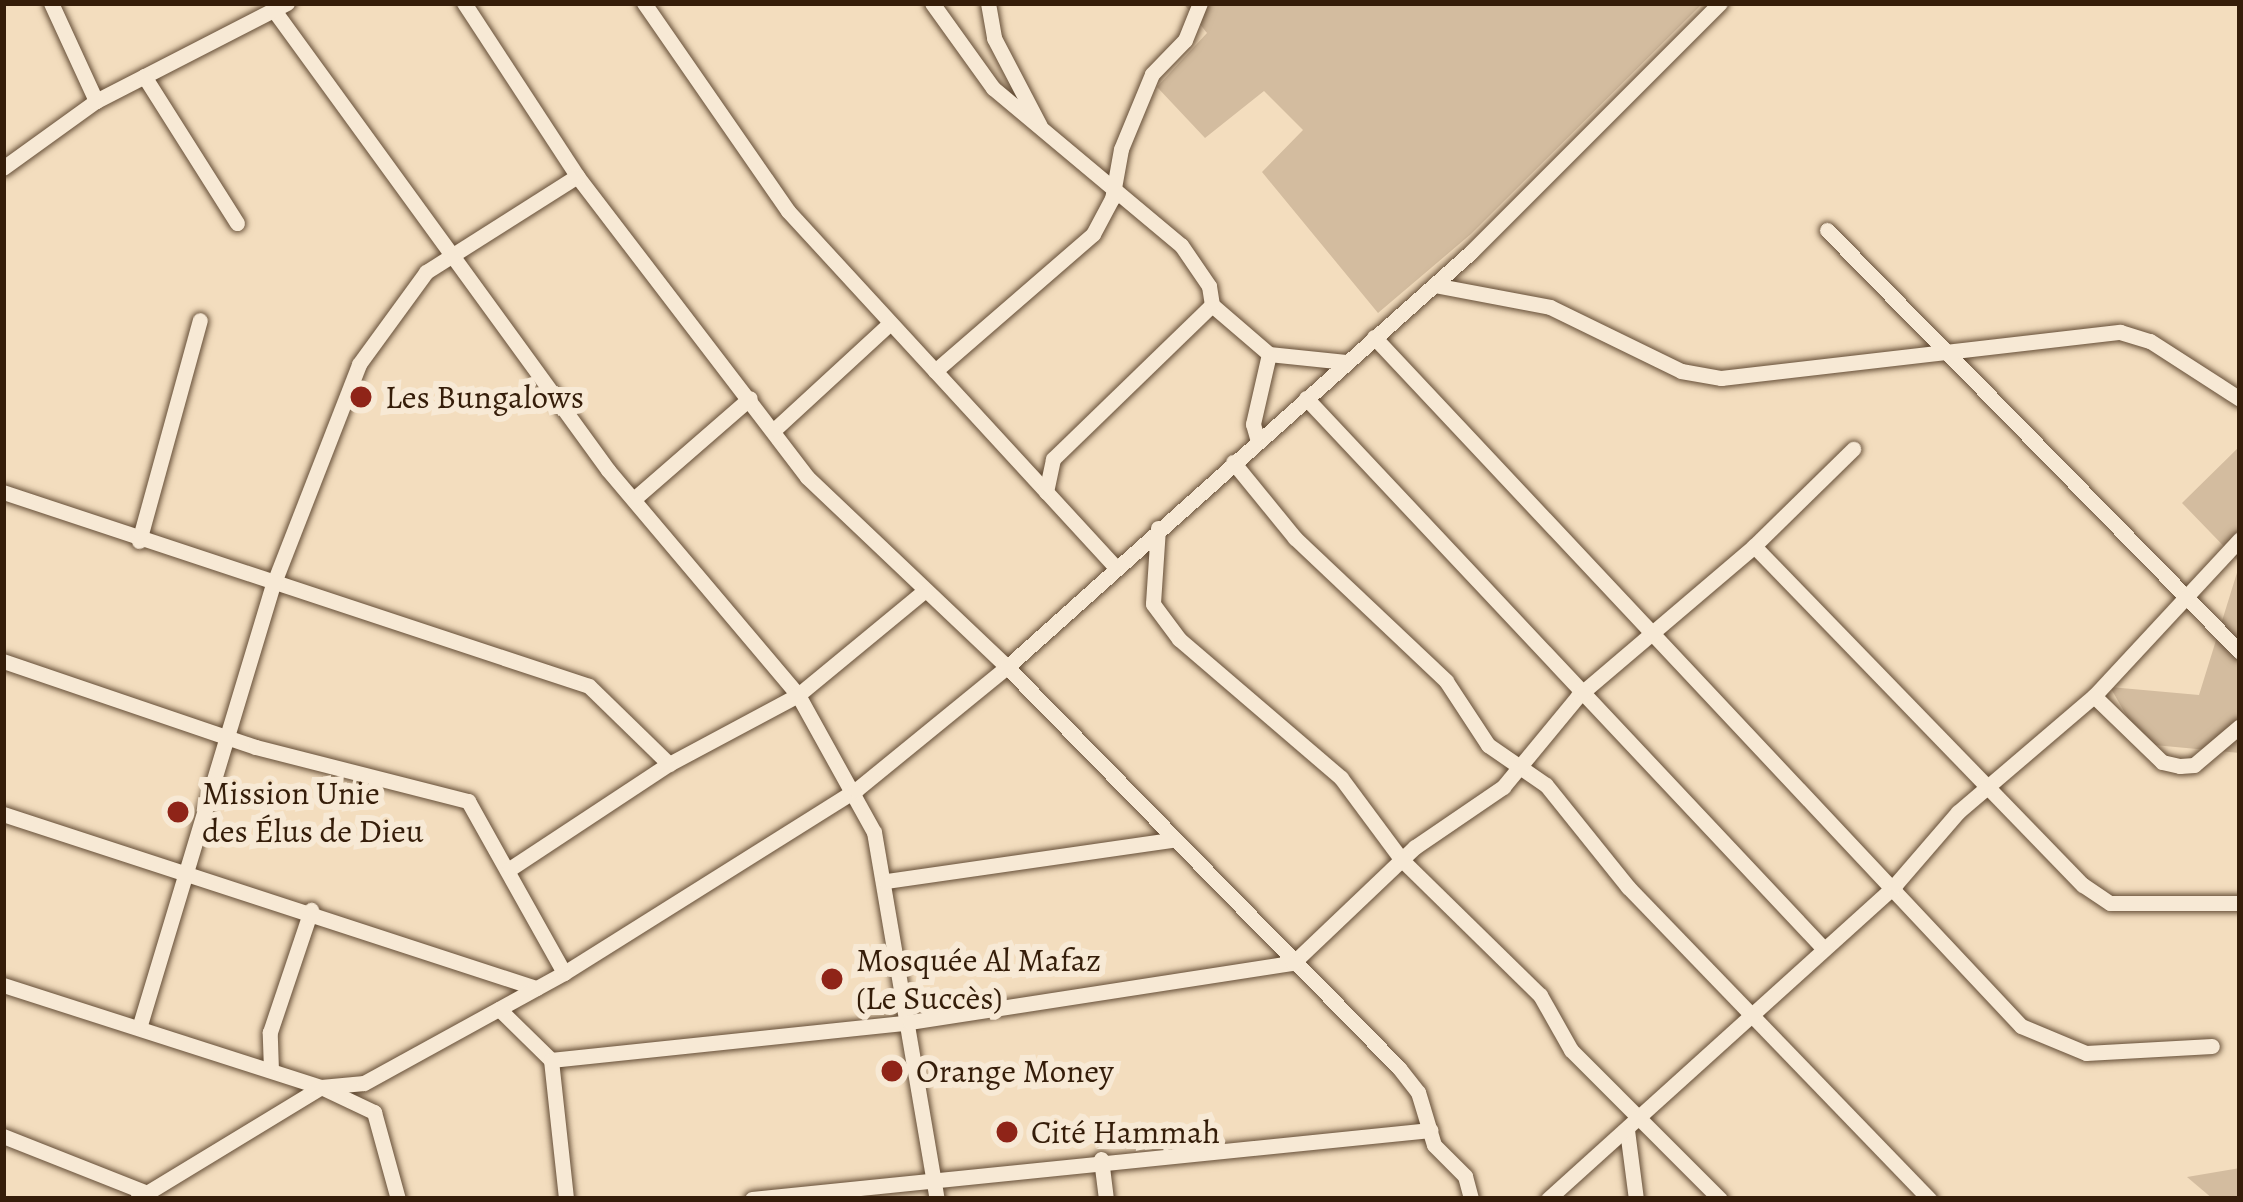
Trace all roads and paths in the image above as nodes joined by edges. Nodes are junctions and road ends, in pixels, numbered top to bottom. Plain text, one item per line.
1 (51, 3) edge
2 (464, 3) edge
3 (644, 3) edge
4 (988, 3) edge
5 (1200, 3) edge
6 (1720, 3) edge
7 (937, 5) edge
8 (280, 6) edge
9 (144, 76) junction
10 (96, 101) junction
11 (1042, 131) junction
12 (7, 158) edge
13 (577, 176) junction
14 (1114, 182) junction
15 (237, 224) dead end
16 (1827, 230) dead end
17 (449, 260) junction
18 (1434, 285) junction
19 (1212, 305) junction
20 (200, 320) dead end
21 (889, 323) junction
22 (1375, 337) junction
23 (1269, 354) junction
24 (1947, 356) junction
25 (1346, 362) junction
26 (935, 371) junction
27 (750, 398) junction
28 (1306, 398) junction
29 (2240, 399) edge
30 (775, 429) junction
31 (1258, 441) junction
32 (1853, 449) dead end
33 (1233, 462) junction
34 (3, 491) edge
35 (1046, 492) junction
36 (635, 498) junction
37 (1158, 528) junction
38 (2240, 539) edge
39 (139, 541) junction
40 (1754, 546) junction
41 (1114, 566) junction
42 (273, 585) junction
43 (924, 591) junction
44 (2186, 602) junction
45 (1656, 632) junction
46 (2240, 652) edge
47 (3, 661) edge
48 (1007, 667) junction
49 (798, 695) junction
50 (1578, 696) junction
51 (2094, 696) junction
52 (2240, 727) edge
53 (228, 736) junction
54 (2234, 745) edge
55 (669, 764) junction
56 (1522, 765) junction
57 (1994, 788) junction
58 (856, 790) junction
59 (3, 814) edge
60 (1172, 840) junction
61 (1402, 860) junction
62 (511, 868) junction
63 (187, 870) junction
64 (886, 881) junction
65 (1895, 885) junction
66 (2240, 903) edge
67 (311, 910) junction
68 (1822, 946) junction
69 (1293, 963) junction
70 (564, 973) junction
71 (3, 985) edge
72 (536, 988) junction
73 (499, 1010) junction
74 (1747, 1013) junction
75 (910, 1022) junction
76 (139, 1028) junction
77 (2212, 1046) dead end
78 (551, 1060) junction
79 (271, 1070) junction
80 (321, 1087) junction
81 (1642, 1118) junction
82 (1430, 1130) junction
83 (1627, 1130) junction
84 (3, 1136) edge
85 (1101, 1159) junction
86 (935, 1174) junction
87 (142, 1196) edge
88 (398, 1199) edge
89 (566, 1199) edge
90 (752, 1199) edge
91 (937, 1199) edge
92 (1106, 1199) edge
93 (1471, 1199) edge
94 (1548, 1199) edge
95 (1636, 1199) edge
96 (1720, 1199) edge
97 (1929, 1199) edge

1 - 10 street
2 - 13 street
3 - 21 street
4 - 11 street
5 - 14 street
6 - 18 street
7 - 11 street
8 - 9 street
8 - 17 street
9 - 10 street
9 - 15 street
10 - 12 street
11 - 14 street
13 - 17 street
13 - 27 street
14 - 19 street
14 - 26 street
16 - 24 street
17 - 36 street
17 - 42 street
18 - 22 street
18 - 24 street
19 - 23 street
19 - 35 street
20 - 39 street
21 - 26 street
21 - 30 street
22 - 25 street
22 - 45 street
23 - 25 street
23 - 31 street
24 - 29 street
24 - 44 street
25 - 28 street
26 - 35 street
27 - 30 street
27 - 36 street
28 - 31 street
28 - 50 street
30 - 43 street
31 - 33 street
32 - 40 street
33 - 37 street
33 - 56 street
34 - 39 street
35 - 41 street
36 - 49 street
37 - 41 street
37 - 61 street
38 - 44 street
39 - 42 street
40 - 45 street
40 - 57 street
41 - 48 street
42 - 53 street
42 - 55 street
43 - 48 street
43 - 49 street
44 - 46 street
44 - 51 street
45 - 50 street
45 - 65 street
47 - 53 street
48 - 58 street
48 - 60 street
49 - 55 street
49 - 58 street
50 - 56 street
50 - 68 street
51 - 54 street
51 - 57 street
52 - 54 street
53 - 62 street
53 - 63 street
55 - 62 street
56 - 61 street
56 - 74 street
57 - 65 street
57 - 66 street
58 - 64 street
58 - 70 street
59 - 63 street
60 - 64 street
60 - 69 street
61 - 69 street
61 - 81 street
62 - 70 street
63 - 67 street
63 - 76 street
64 - 75 street
65 - 68 street
65 - 77 street
67 - 72 street
67 - 79 street
68 - 74 street
69 - 75 street
69 - 82 street
70 - 72 street
71 - 76 street
72 - 73 street
73 - 78 street
73 - 80 street
74 - 81 street
74 - 97 street
75 - 78 street
75 - 86 street
76 - 79 street
78 - 89 street
79 - 80 street
80 - 87 street
80 - 88 street
81 - 83 street
81 - 96 street
82 - 85 street
82 - 93 street
83 - 94 street
83 - 95 street
84 - 87 street
85 - 86 street
85 - 92 street
86 - 90 street
86 - 91 street

